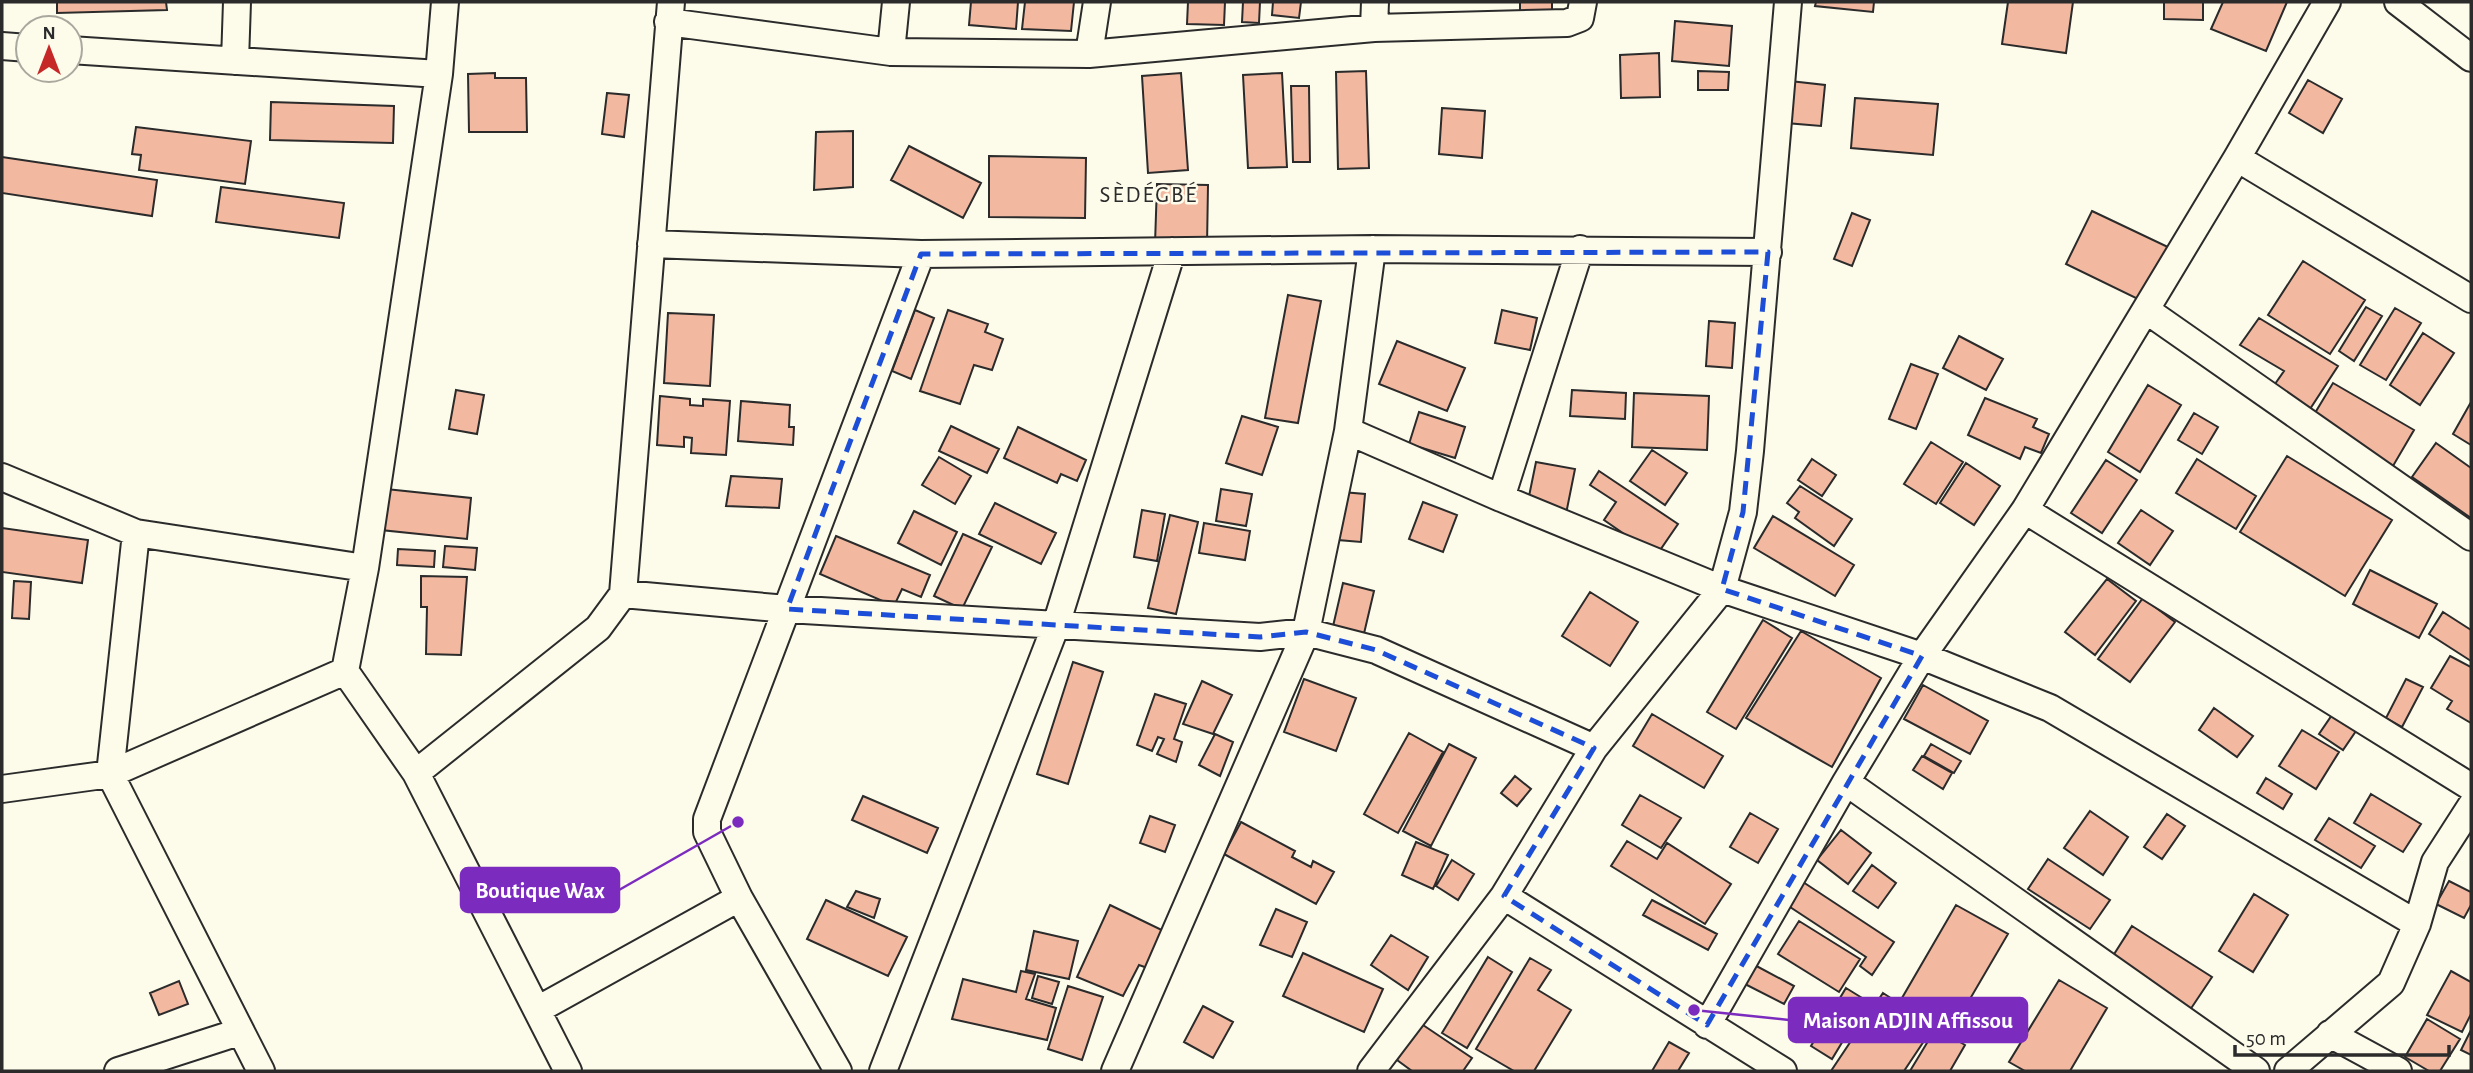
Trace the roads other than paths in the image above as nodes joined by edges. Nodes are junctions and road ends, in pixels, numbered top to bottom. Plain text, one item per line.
1 (237, 2) edge
2 (445, 2) edge
3 (896, 2) edge
4 (1097, 2) edge
5 (1376, 2) edge
6 (1583, 2) edge
7 (1788, 2) edge
8 (2327, 2) edge
9 (2398, 2) edge
10 (670, 12) edge
11 (1374, 28) junction
12 (84, 51) edge
13 (891, 52) junction
14 (1089, 54) junction
15 (2471, 58) edge
16 (235, 61) junction
17 (439, 74) junction
18 (2237, 158) junction
19 (651, 244) junction
20 (1372, 249) junction
21 (1580, 249) junction
22 (1172, 251) junction
23 (1768, 252) junction
24 (921, 254) junction
25 (2471, 299) edge
26 (2146, 310) junction
27 (1348, 431) junction
28 (2, 477) edge
29 (1501, 498) junction
30 (2025, 510) junction
31 (136, 533) junction
32 (2471, 537) edge
33 (365, 568) junction
34 (1723, 589) junction
35 (622, 594) junction
36 (787, 608) junction
37 (1056, 625) junction
38 (1306, 632) junction
39 (1923, 656) junction
40 (345, 671) junction
41 (1594, 748) junction
42 (416, 773) junction
43 (110, 774) junction
44 (1846, 782) junction
45 (2471, 788) edge
46 (2, 789) edge
47 (2471, 806) edge
48 (1504, 896) junction
49 (739, 898) junction
50 (2417, 924) junction
51 (537, 1010) junction
52 (1707, 1026) junction
53 (239, 1032) junction
54 (2330, 1034) junction
55 (118, 1071) edge
56 (261, 1071) edge
57 (568, 1071) edge
58 (838, 1071) edge
59 (883, 1071) edge
60 (1115, 1071) edge
61 (1371, 1071) edge
62 (1783, 1071) edge
63 (2256, 1071) edge
64 (2288, 1071) edge
65 (2398, 1071) edge

1 - 16 street
2 - 17 street
3 - 13 street
4 - 14 street
5 - 11 street
6 - 11 street
7 - 23 street
8 - 18 street
9 - 15 street
10 - 13 street
10 - 19 street
11 - 14 street
12 - 16 street
13 - 14 street
16 - 17 street
17 - 33 street
18 - 25 street
18 - 26 street
19 - 24 street
19 - 35 street
20 - 21 street
20 - 22 street
20 - 27 street
21 - 23 street
21 - 29 street
22 - 24 street
22 - 37 street
23 - 34 street
24 - 36 street
26 - 30 street
26 - 32 street
27 - 29 street
27 - 38 street
28 - 31 street
29 - 34 street
30 - 39 street
30 - 45 street
31 - 33 street
31 - 43 street
33 - 40 street
34 - 39 street
34 - 41 street
35 - 36 street
35 - 42 street
36 - 37 street
36 - 49 street
37 - 38 street
37 - 59 street
38 - 41 street
38 - 60 street
39 - 44 street
39 - 50 street
40 - 42 street
40 - 43 street
41 - 48 street
42 - 51 street
43 - 46 street
43 - 53 street
44 - 52 street
44 - 63 street
47 - 50 street
48 - 52 street
48 - 61 street
49 - 51 street
49 - 58 street
50 - 54 street
51 - 57 street
52 - 62 street
53 - 55 street
53 - 56 street
54 - 64 street
54 - 65 street

